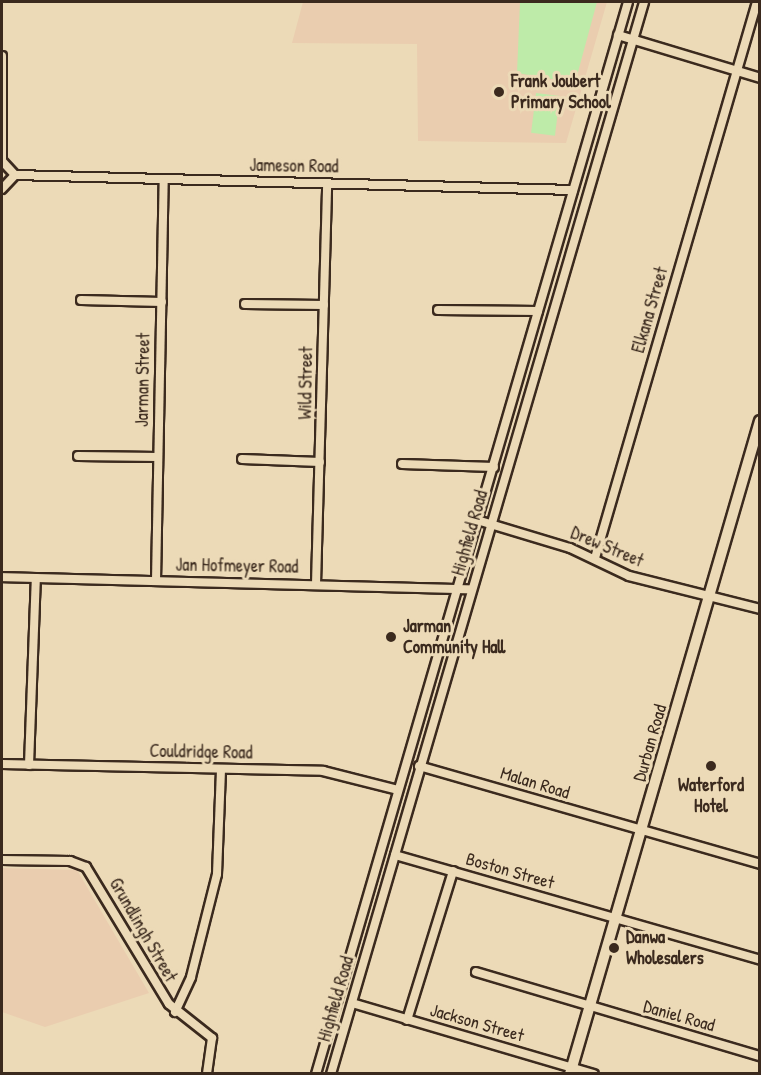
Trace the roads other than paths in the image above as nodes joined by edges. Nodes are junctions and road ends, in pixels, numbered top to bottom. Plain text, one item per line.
1 (628, 2) edge
2 (644, 2) edge
3 (757, 2) edge
4 (618, 35) junction
5 (633, 40) junction
6 (2, 56) edge
7 (736, 71) junction
8 (759, 78) edge
9 (2, 161) edge
10 (15, 175) junction
11 (164, 180) junction
12 (327, 183) junction
13 (2, 189) edge
14 (573, 190) junction
15 (81, 300) dead end
16 (162, 302) junction
17 (245, 303) dead end
18 (324, 305) junction
19 (438, 310) dead end
20 (538, 311) junction
21 (759, 421) edge
22 (78, 456) dead end
23 (158, 457) junction
24 (242, 459) dead end
25 (320, 462) junction
26 (402, 464) dead end
27 (494, 467) junction
28 (477, 520) junction
29 (490, 524) junction
30 (595, 558) junction
31 (2, 577) edge
32 (36, 578) junction
33 (156, 581) junction
34 (316, 584) junction
35 (456, 587) junction
36 (471, 589) junction
37 (708, 596) junction
38 (759, 609) edge
39 (2, 764) edge
40 (29, 765) junction
41 (419, 766) junction
42 (221, 769) junction
43 (398, 790) junction
44 (641, 832) junction
45 (395, 855) junction
46 (2, 860) edge
47 (759, 864) edge
48 (453, 871) junction
49 (616, 919) junction
50 (759, 960) edge
51 (476, 972) dead end
52 (352, 1003) junction
53 (589, 1006) junction
54 (175, 1011) junction
55 (407, 1020) junction
56 (759, 1056) edge
57 (571, 1070) edge
58 (207, 1074) edge
59 (316, 1074) edge
60 (331, 1074) edge
61 (594, 1074) edge

1 - 4 street, Highfield Road
2 - 5 street, Highfield Road
3 - 7 street, Elkana Street
4 - 5 street
4 - 14 street, Highfield Road
5 - 7 street
5 - 29 street, Highfield Road
6 - 9 street
7 - 8 street
7 - 30 street, Elkana Street
9 - 10 street
10 - 11 street, Jameson Road
10 - 13 street
11 - 12 street, Jameson Road
11 - 16 street, Jarman Street
12 - 14 street, Jameson Road
12 - 18 street, Wild Street
14 - 20 street, Highfield Road
15 - 16 street
16 - 23 street, Jarman Street
17 - 18 street
18 - 25 street, Wild Street
19 - 20 street
20 - 27 street, Highfield Road
21 - 37 street, Durban Road
22 - 23 street
23 - 33 street, Jarman Street
24 - 25 street
25 - 34 street, Wild Street
26 - 27 street
27 - 28 street, Highfield Road
28 - 29 street, Drew Street
28 - 35 street, Highfield Road
29 - 30 street, Drew Street
29 - 36 street, Highfield Road
30 - 37 street, Drew Street
31 - 32 street, Jan Hofmeyer Road
32 - 33 street, Jan Hofmeyer Road
32 - 40 street
33 - 34 street, Jan Hofmeyer Road
34 - 35 street, Jan Hofmeyer Road
35 - 36 street, Jan Hofmeyer Road
35 - 43 street, Highfield Road
36 - 41 street, Highfield Road
37 - 38 street, Drew Street
37 - 44 street, Durban Road
39 - 40 street, Couldridge Road
40 - 42 street, Couldridge Road
41 - 44 street, Malan Road
41 - 45 street, Highfield Road
42 - 43 street, Couldridge Road
42 - 54 street
43 - 59 street, Highfield Road
44 - 47 street, Malan Road
44 - 49 street, Durban Road
45 - 48 street, Boston Street
45 - 52 street, Highfield Road
46 - 54 street, Grundlingh Street
48 - 49 street, Boston Street
48 - 55 street
49 - 50 street, Boston Street
49 - 53 street, Durban Road
51 - 53 street, Daniel Road
52 - 55 street, Jackson Street
52 - 60 street, Highfield Road
53 - 56 street, Daniel Road
53 - 57 street, Durban Road
54 - 58 street, Grundlingh Street
55 - 57 street, Jackson Street
57 - 61 street, Jackson Street

